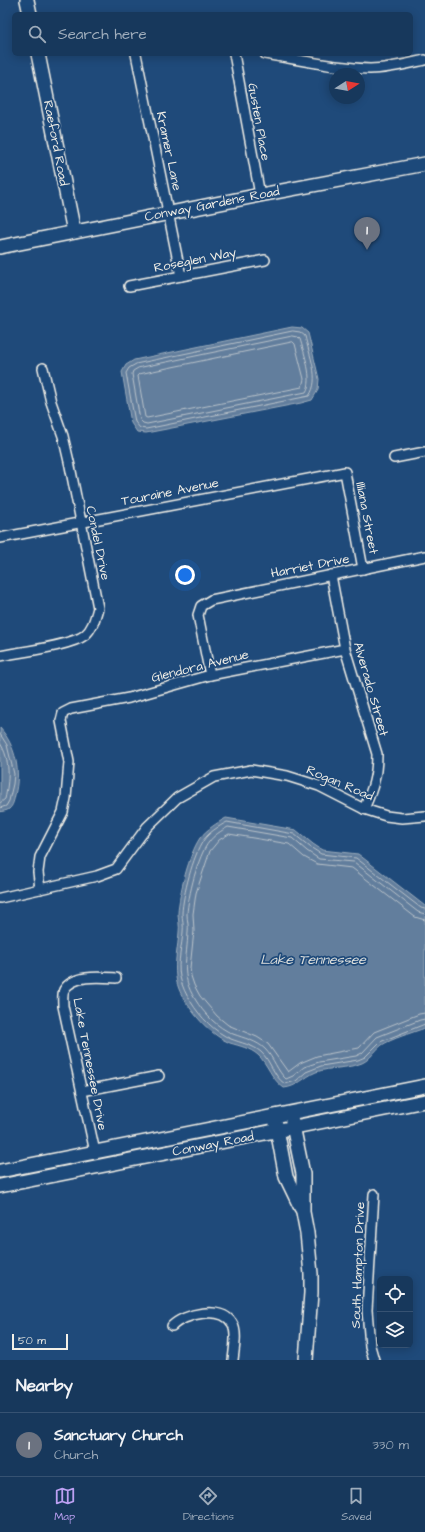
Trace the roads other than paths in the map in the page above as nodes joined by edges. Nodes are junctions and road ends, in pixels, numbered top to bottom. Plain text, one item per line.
1 (27, 0) edge
2 (30, 12) edge
3 (38, 56) edge
4 (136, 56) edge
5 (234, 56) edge
6 (276, 56) edge
7 (425, 60) edge
8 (425, 164) edge
9 (260, 194) junction
10 (169, 213) junction
11 (74, 232) junction
12 (0, 247) edge
13 (265, 260) dead end
14 (181, 276) junction
15 (129, 286) dead end
16 (43, 368) dead end
17 (425, 452) edge
18 (394, 458) dead end
19 (345, 472) joint
20 (80, 522) junction
21 (0, 538) edge
22 (425, 556) edge
23 (363, 569) junction
24 (331, 575) junction
25 (345, 649) junction
26 (0, 656) edge
27 (210, 675) junction
28 (364, 809) junction
29 (425, 816) edge
30 (40, 888) junction
31 (0, 898) edge
32 (116, 978) dead end
33 (159, 1076) dead end
34 (425, 1086) edge
35 (82, 1091) junction
36 (425, 1092) edge
37 (425, 1101) edge
38 (400, 1106) junction
39 (291, 1113) junction
40 (274, 1116) junction
41 (294, 1128) junction
42 (277, 1131) junction
43 (94, 1152) junction
44 (0, 1171) edge
45 (2, 1186) edge
46 (374, 1194) dead end
47 (303, 1212) junction
48 (172, 1326) dead end
49 (233, 1360) edge
50 (306, 1360) edge
51 (374, 1360) edge

1 - 2 street
3 - 11 street, Raeford Road
4 - 10 street, Kramer Lane
5 - 9 street, Gusten Place
6 - 7 street
8 - 9 street, Conway Gardens Road
9 - 10 street, Conway Gardens Road
10 - 11 street, Conway Gardens Road
10 - 14 street, Kramer Lane
11 - 12 street, Conway Gardens Road
13 - 14 street, Roseglen Way
14 - 15 street, Roseglen Way
16 - 20 street, Condel Drive
17 - 18 street
19 - 20 street, Touraine Avenue
19 - 23 street, Illiana Street
20 - 21 street, Touraine Avenue
20 - 26 street, Condel Drive
22 - 23 street, Harriet Drive
23 - 24 street, Harriet Drive
24 - 25 street, Alverado Street
24 - 27 street, Harriet Drive
25 - 27 street, Glendora Avenue
25 - 28 street, Alverado Street
27 - 30 street, Glendora Avenue
28 - 29 street, Rogan Road
28 - 30 street, Rogan Road
30 - 31 street, Rogan Road
32 - 35 street, Lake Tennessee Drive
33 - 35 street
34 - 39 street, Conway Road
35 - 43 street, Lake Tennessee Drive
36 - 38 street
37 - 38 street, Conway Road
38 - 41 street, Conway Road
39 - 40 street, Conway Road
39 - 41 street
40 - 42 street
40 - 43 street, Conway Road
41 - 42 street, Conway Road
41 - 47 street
42 - 45 street, Conway Road
42 - 47 street
43 - 44 street, Conway Road
44 - 45 street
46 - 51 street, South Hampton Drive
47 - 50 street
48 - 49 street

